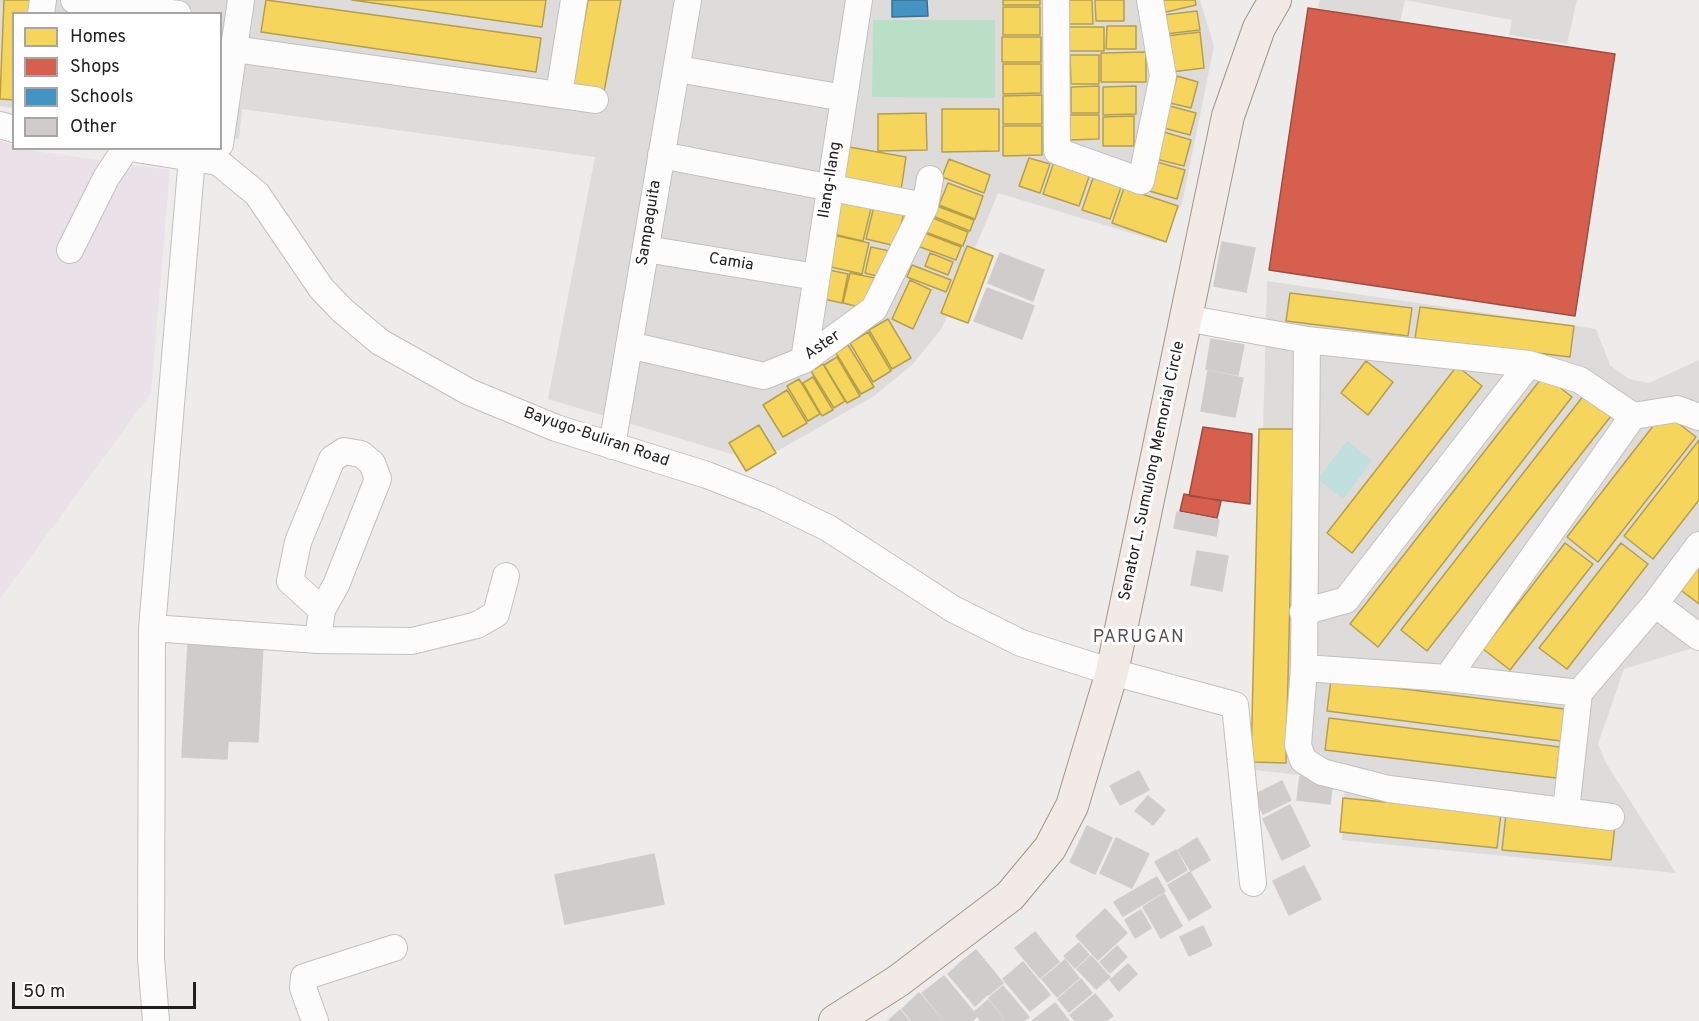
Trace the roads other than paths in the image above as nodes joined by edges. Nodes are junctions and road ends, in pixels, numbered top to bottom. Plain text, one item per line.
1 (74, 0) edge
2 (574, 0) edge
3 (688, 0) edge
4 (859, 0) edge
5 (1056, 0) edge
6 (1150, 0) edge
7 (1275, 0) edge
8 (163, 12) edge
9 (233, 13) edge
10 (234, 49) junction
11 (678, 69) junction
12 (225, 90) edge
13 (559, 94) junction
14 (844, 98) junction
15 (596, 100) dead end
16 (222, 121) edge
17 (127, 150) edge
18 (142, 150) edge
19 (219, 152) edge
20 (661, 155) junction
21 (192, 157) junction
22 (930, 179) dead end
23 (830, 188) junction
24 (925, 206) junction
25 (646, 249) junction
26 (70, 250) dead end
27 (816, 278) junction
28 (1185, 318) junction
29 (1307, 340) junction
30 (629, 345) junction
31 (804, 360) junction
32 (1529, 364) junction
33 (1633, 416) junction
34 (1699, 417) edge
35 (612, 446) junction
36 (1699, 544) edge
37 (506, 576) dead end
38 (1655, 604) junction
39 (322, 610) junction
40 (1302, 612) junction
41 (152, 628) junction
42 (1699, 637) edge
43 (318, 640) junction
44 (1304, 668) junction
45 (1112, 672) junction
46 (1447, 678) junction
47 (1579, 693) junction
48 (1566, 811) junction
49 (1611, 817) dead end
50 (1253, 884) dead end
51 (394, 948) dead end
52 (898, 981) junction
53 (156, 1021) edge
54 (315, 1021) edge
55 (835, 1021) edge
56 (858, 1021) edge

1 - 8 street
2 - 13 street
3 - 11 street, Sampaguita
4 - 14 street, Ilang-Ilang
5 - 6 street
7 - 28 main road, Senator L. Sumulong Memorial Circle
9 - 10 street
10 - 12 street
10 - 13 street
11 - 14 street
11 - 20 street, Sampaguita
12 - 16 street
13 - 15 street
14 - 23 street, Ilang-Ilang
17 - 26 street
18 - 21 street, Bayugo-Buliran Road
19 - 21 street, Bayugo-Buliran Road
19 - 35 street, Bayugo-Buliran Road
20 - 23 street
20 - 25 street, Sampaguita
21 - 41 street
22 - 24 street, Aster
23 - 24 street
23 - 27 street, Ilang-Ilang
24 - 31 street, Aster
25 - 27 street, Camia
25 - 30 street, Sampaguita
27 - 31 street, Ilang-Ilang
28 - 29 street
28 - 45 main road, Senator L. Sumulong Memorial Circle
29 - 32 street
29 - 40 street
30 - 31 street, Aster
30 - 35 street, Sampaguita
32 - 33 street
32 - 40 street
33 - 34 street
33 - 46 street
35 - 45 street, Bayugo-Buliran Road
36 - 38 street
37 - 43 street
38 - 42 street
38 - 47 street
39 - 39 street
39 - 43 street
40 - 44 street
41 - 43 street
41 - 53 street
44 - 46 street
44 - 48 street
45 - 50 street, Bayugo-Buliran Road
45 - 52 main road, Senator L. Sumulong Memorial Circle
46 - 47 street
47 - 48 street
48 - 49 street
51 - 54 street
52 - 55 main road, Senator L. Sumulong Memorial Circle
52 - 56 main road, Senator L. Sumulong Memorial Circle

